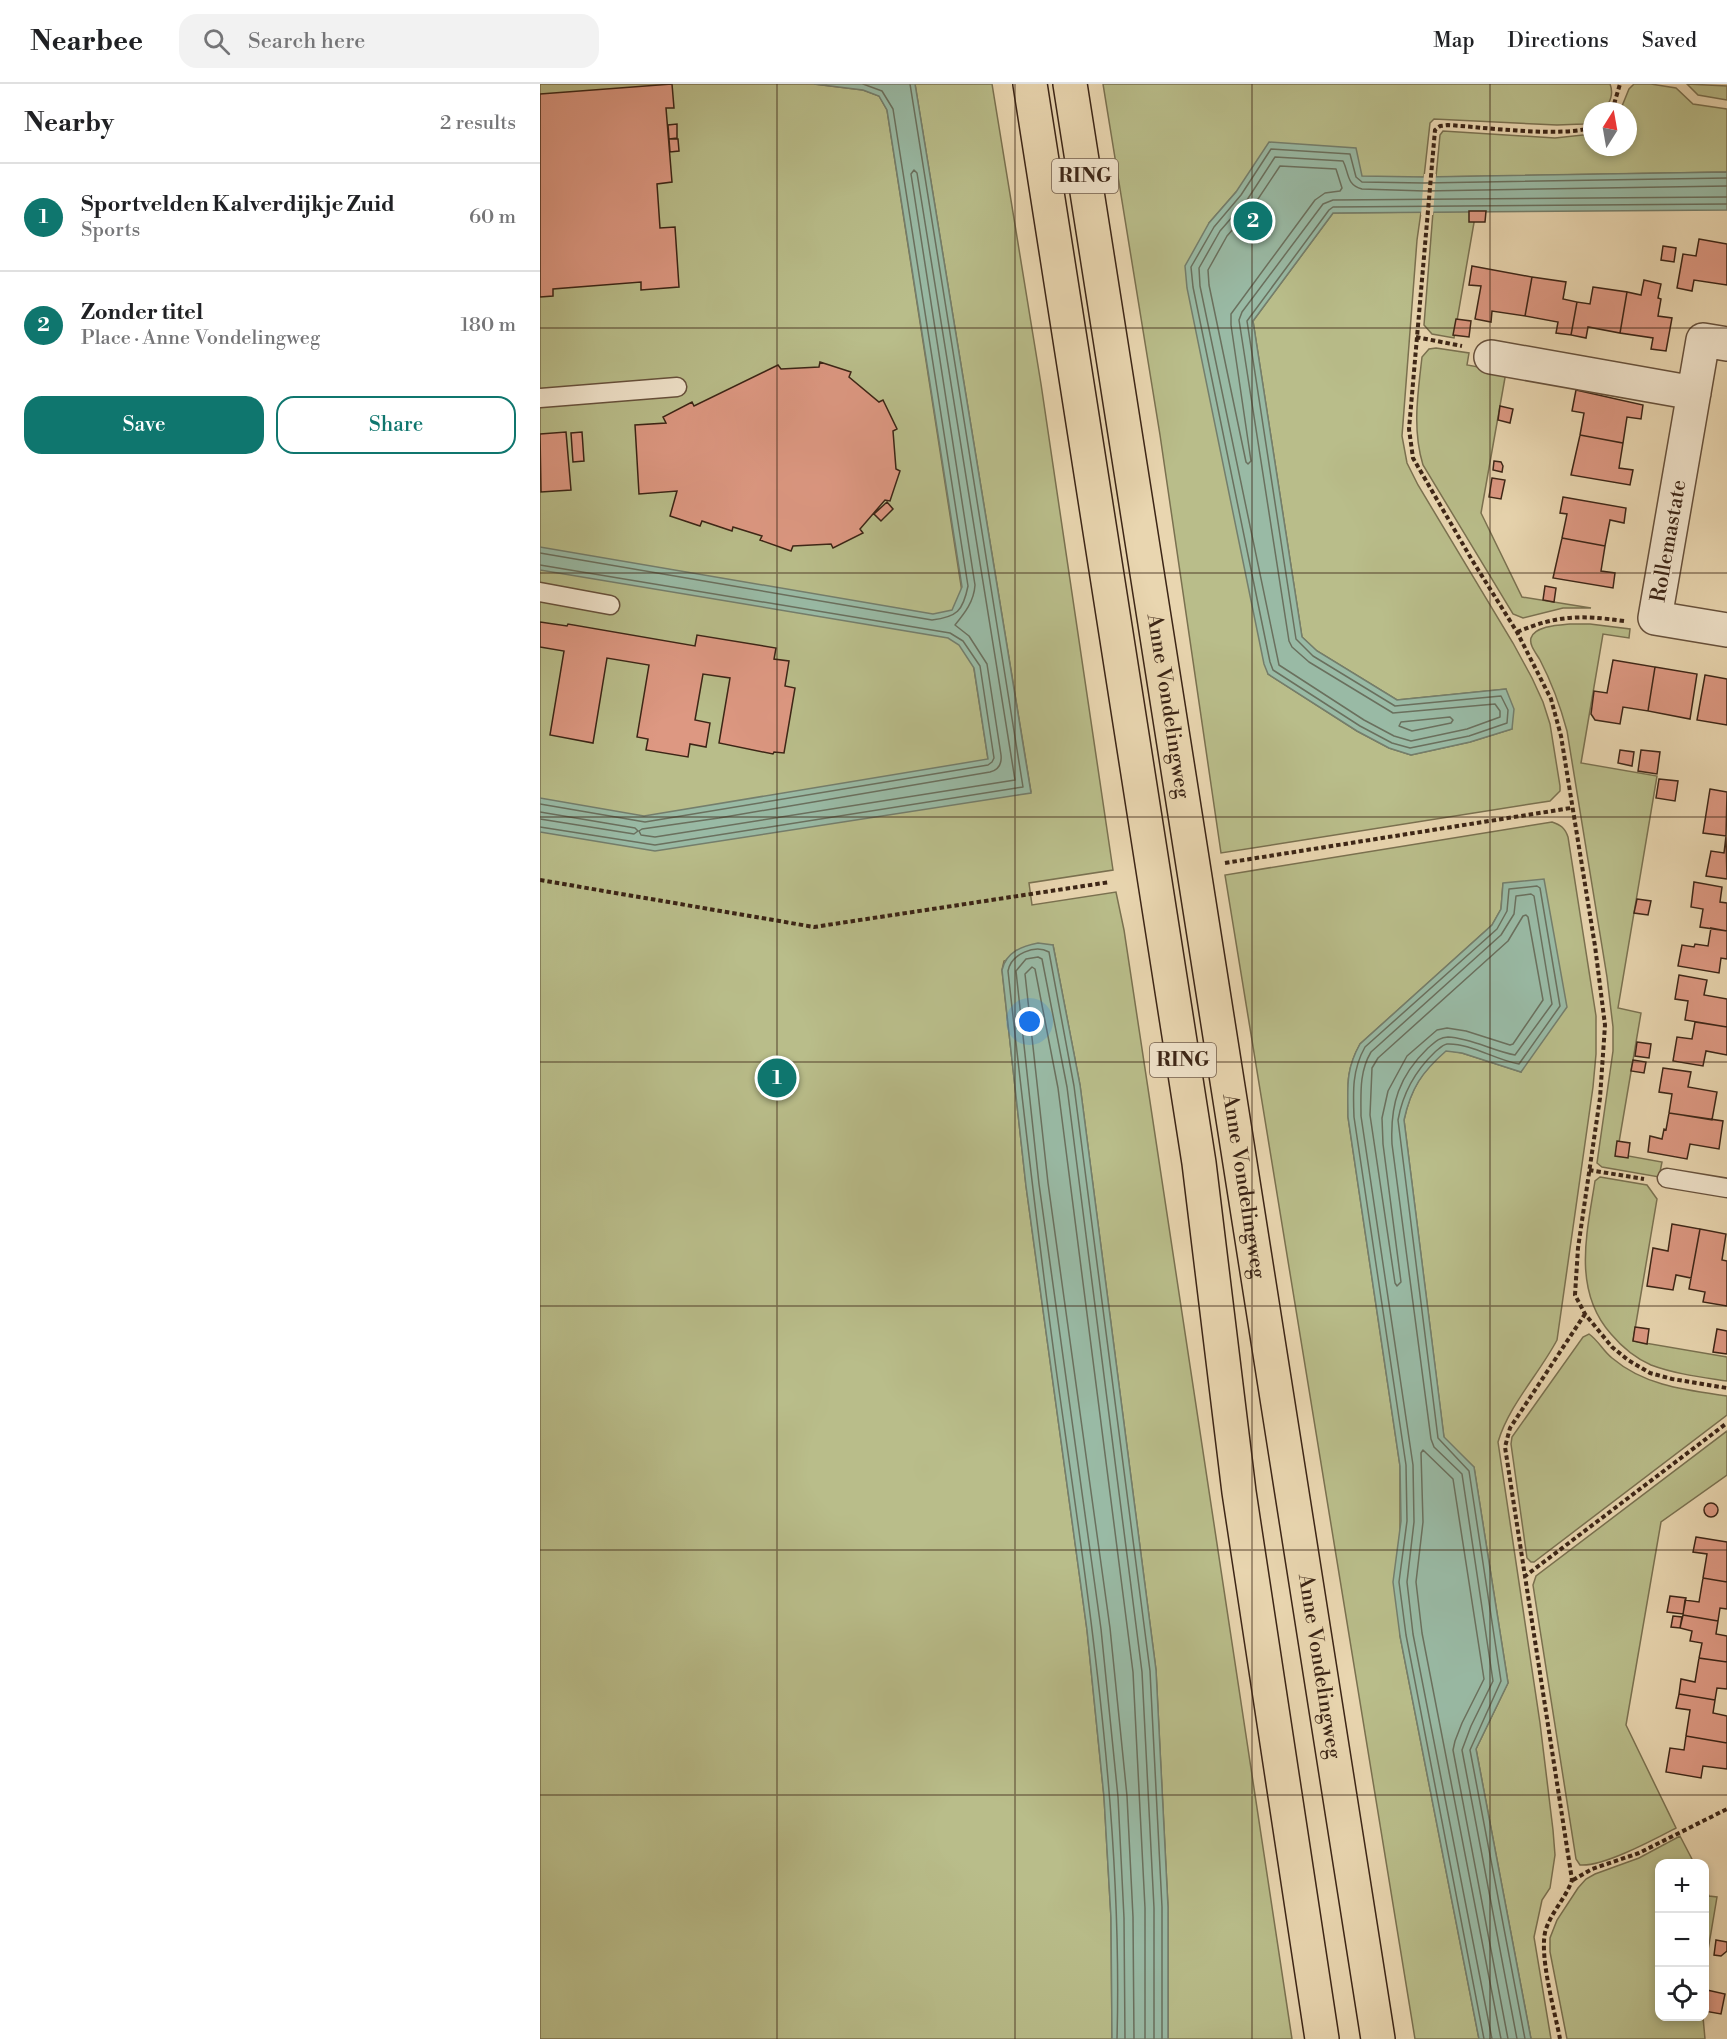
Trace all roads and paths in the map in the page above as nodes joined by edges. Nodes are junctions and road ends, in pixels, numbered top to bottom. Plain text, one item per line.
1 (1030, 84) edge
2 (1070, 84) edge
3 (1093, 84) edge
4 (1620, 84) edge
5 (1615, 102) edge
6 (1583, 129) edge
7 (1100, 268) junction
8 (1416, 337) junction
9 (1727, 344) edge
10 (1491, 357) joint
11 (677, 387) dead end
12 (1694, 393) junction
13 (540, 398) edge
14 (540, 592) edge
15 (610, 605) dead end
16 (1656, 618) junction
17 (1727, 630) edge
18 (1517, 632) junction
19 (1571, 808) junction
20 (1223, 864) dead end
21 (540, 880) edge
22 (1110, 882) dead end
23 (1589, 1170) junction
24 (1667, 1178) joint
25 (1727, 1188) edge
26 (1585, 1314) junction
27 (1727, 1388) edge
28 (1727, 1423) edge
29 (1524, 1577) junction
30 (1727, 1809) edge
31 (1572, 1880) junction
32 (1322, 2039) edge
33 (1378, 2039) edge
34 (1560, 2039) edge

1 - 32 main road, Anne Vondelingweg / RING
2 - 7 main road, Anne Vondelingweg / RING
3 - 7 main road
4 - 5 path
6 - 8 path
7 - 33 main road, Anne Vondelingweg / RING
8 - 10 path
8 - 18 path
9 - 12 street, Rollemastate
10 - 12 street
11 - 13 lane
12 - 16 street, Rollemastate
14 - 15 lane
16 - 17 street, Rollemastate
16 - 18 path
18 - 19 path
19 - 20 path
19 - 23 path
21 - 22 path
23 - 24 path
23 - 26 path
24 - 25 lane
26 - 27 path
26 - 29 path
28 - 29 path
29 - 31 path
30 - 31 path
31 - 34 path

